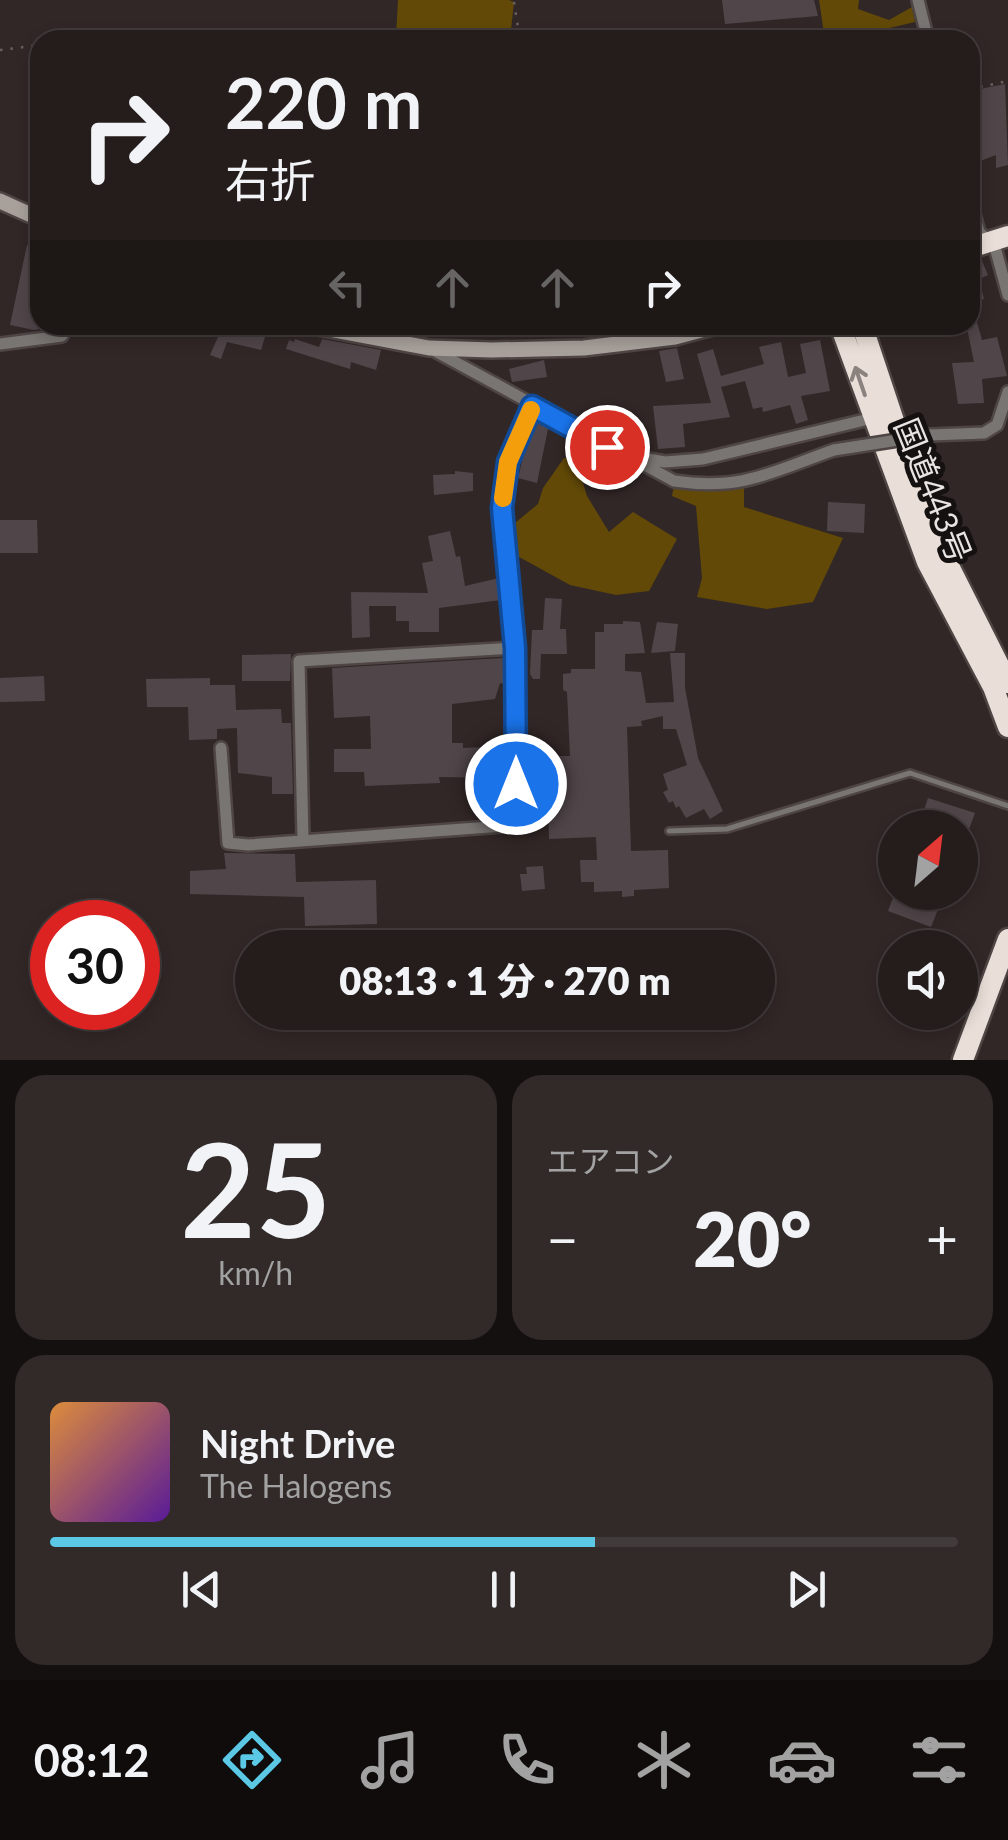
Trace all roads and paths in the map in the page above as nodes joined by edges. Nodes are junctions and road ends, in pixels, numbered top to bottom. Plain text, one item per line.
1 (918, 0) edge
2 (514, 2) edge
3 (518, 30) edge
4 (926, 30) edge
5 (30, 46) edge
6 (0, 50) edge
7 (1008, 80) edge
8 (980, 86) edge
9 (0, 201) edge
10 (30, 214) edge
11 (990, 241) edge
12 (1008, 295) edge
13 (62, 335) edge
14 (360, 335) edge
15 (682, 335) edge
16 (844, 335) edge
17 (865, 335) edge
18 (0, 344) edge
19 (429, 348) junction
20 (1008, 392) edge
21 (532, 406) junction
22 (1005, 413) edge
23 (873, 418) junction
24 (622, 454) junction
25 (515, 648) junction
26 (1008, 683) edge
27 (1008, 727) edge
28 (220, 748) dead end
29 (1008, 806) edge
30 (668, 832) dead end
31 (303, 840) junction
32 (1008, 939) edge
33 (1008, 981) edge
34 (963, 1060) edge
35 (977, 1060) edge

1 - 4 street
2 - 3 path
5 - 6 path
7 - 8 path
9 - 10 main road
11 - 12 street
13 - 18 street
14 - 19 main road
15 - 19 main road
23 -> 16 highway, 国道443号
17 - 26 highway, 国道443号
19 - 21 street
20 - 22 street
21 - 24 street
21 - 25 street
22 - 24 street, bridge
23 - 24 street
23 - 27 highway, 国道443号
25 - 31 street
25 - 31 street
28 - 31 street
29 - 30 lane
32 - 34 highway
33 - 35 highway

